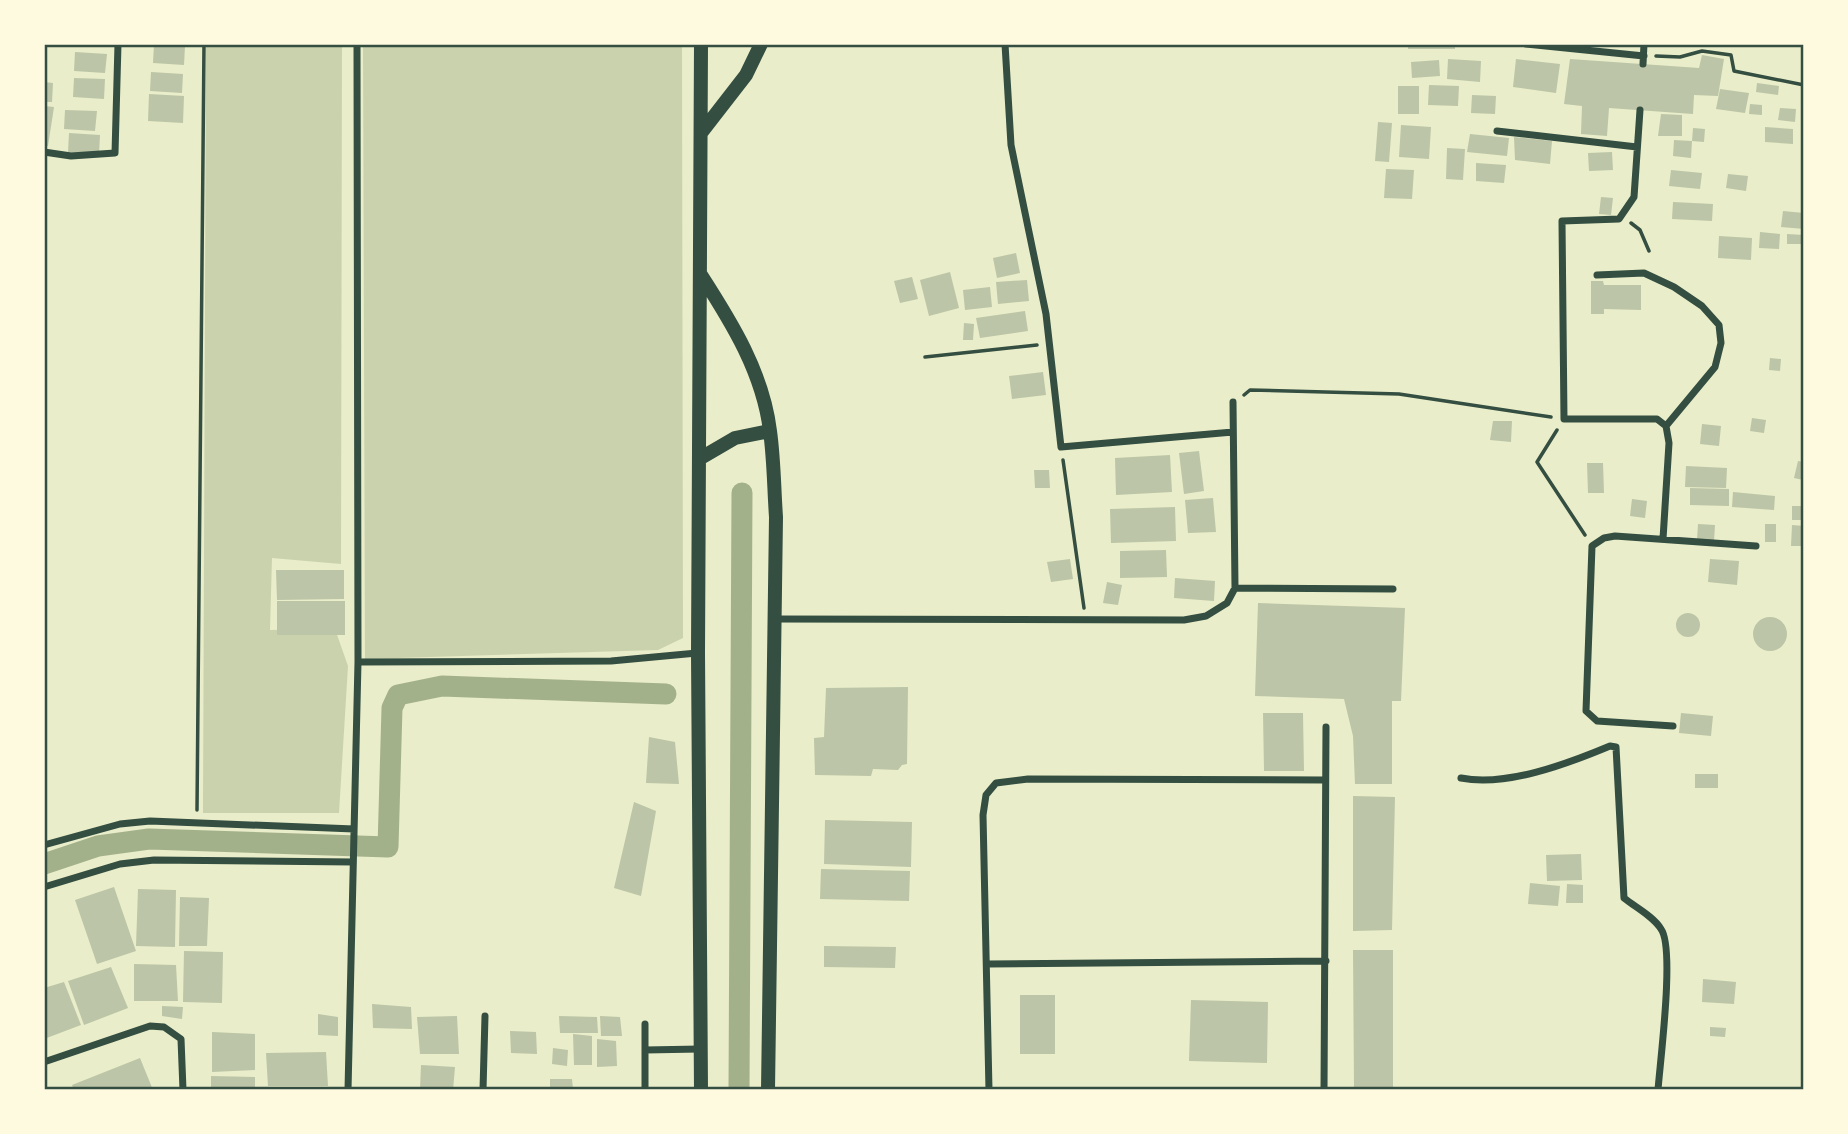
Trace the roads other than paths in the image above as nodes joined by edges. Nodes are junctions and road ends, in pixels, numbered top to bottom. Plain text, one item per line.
1 (118, 44) edge
2 (357, 44) edge
3 (701, 44) edge
4 (761, 44) edge
5 (1005, 44) edge
6 (1526, 44) edge
7 (1644, 44) edge
8 (1640, 110) dead end
9 (1496, 131) dead end
10 (701, 133) junction
11 (1637, 147) junction
12 (44, 152) edge
13 (700, 274) junction
14 (1597, 275) dead end
15 (1233, 402) road end
16 (1666, 426) junction
17 (770, 431) junction
18 (1233, 432) junction
19 (699, 459) junction
20 (1663, 539) junction
21 (1756, 546) dead end
22 (1235, 588) junction
23 (1393, 589) dead end
24 (774, 619) junction
25 (698, 653) junction
26 (358, 663) junction
27 (1673, 726) dead end
28 (1326, 727) dead end
29 (1461, 778) dead end
30 (1325, 780) junction
31 (354, 833) junction
32 (44, 845) edge
33 (353, 860) junction
34 (44, 887) edge
35 (1325, 961) junction
36 (988, 964) junction
37 (485, 1016) dead end
38 (645, 1024) dead end
39 (701, 1049) junction
40 (645, 1050) junction
41 (44, 1062) edge
42 (183, 1090) edge
43 (348, 1090) edge
44 (483, 1090) edge
45 (645, 1090) edge
46 (701, 1090) edge
47 (768, 1090) edge
48 (989, 1090) edge
49 (1324, 1090) edge
50 (1658, 1090) edge

1 - 12 street
2 - 26 street
3 - 10 main road
4 - 10 main road
5 - 18 street
6 - 7 street
8 - 11 street
9 - 11 street
10 - 13 main road
11 - 16 street
13 - 17 main road
13 - 19 main road
14 - 16 street
15 - 18 street
16 - 20 street
17 - 19 main road
17 - 24 main road
18 - 22 street
19 - 25 main road
20 - 21 street
20 - 27 street
22 - 23 street
22 - 24 street
24 - 47 main road
25 - 26 street
25 - 39 main road
26 - 31 street
28 - 30 street
29 - 50 street
30 - 35 street
30 - 36 street
31 - 32 street
31 - 33 street
33 - 34 street
33 - 43 street
35 - 36 street
35 - 49 street
36 - 48 street
37 - 44 street
38 - 40 street
39 - 40 street
39 - 46 main road
40 - 45 street
41 - 42 street

